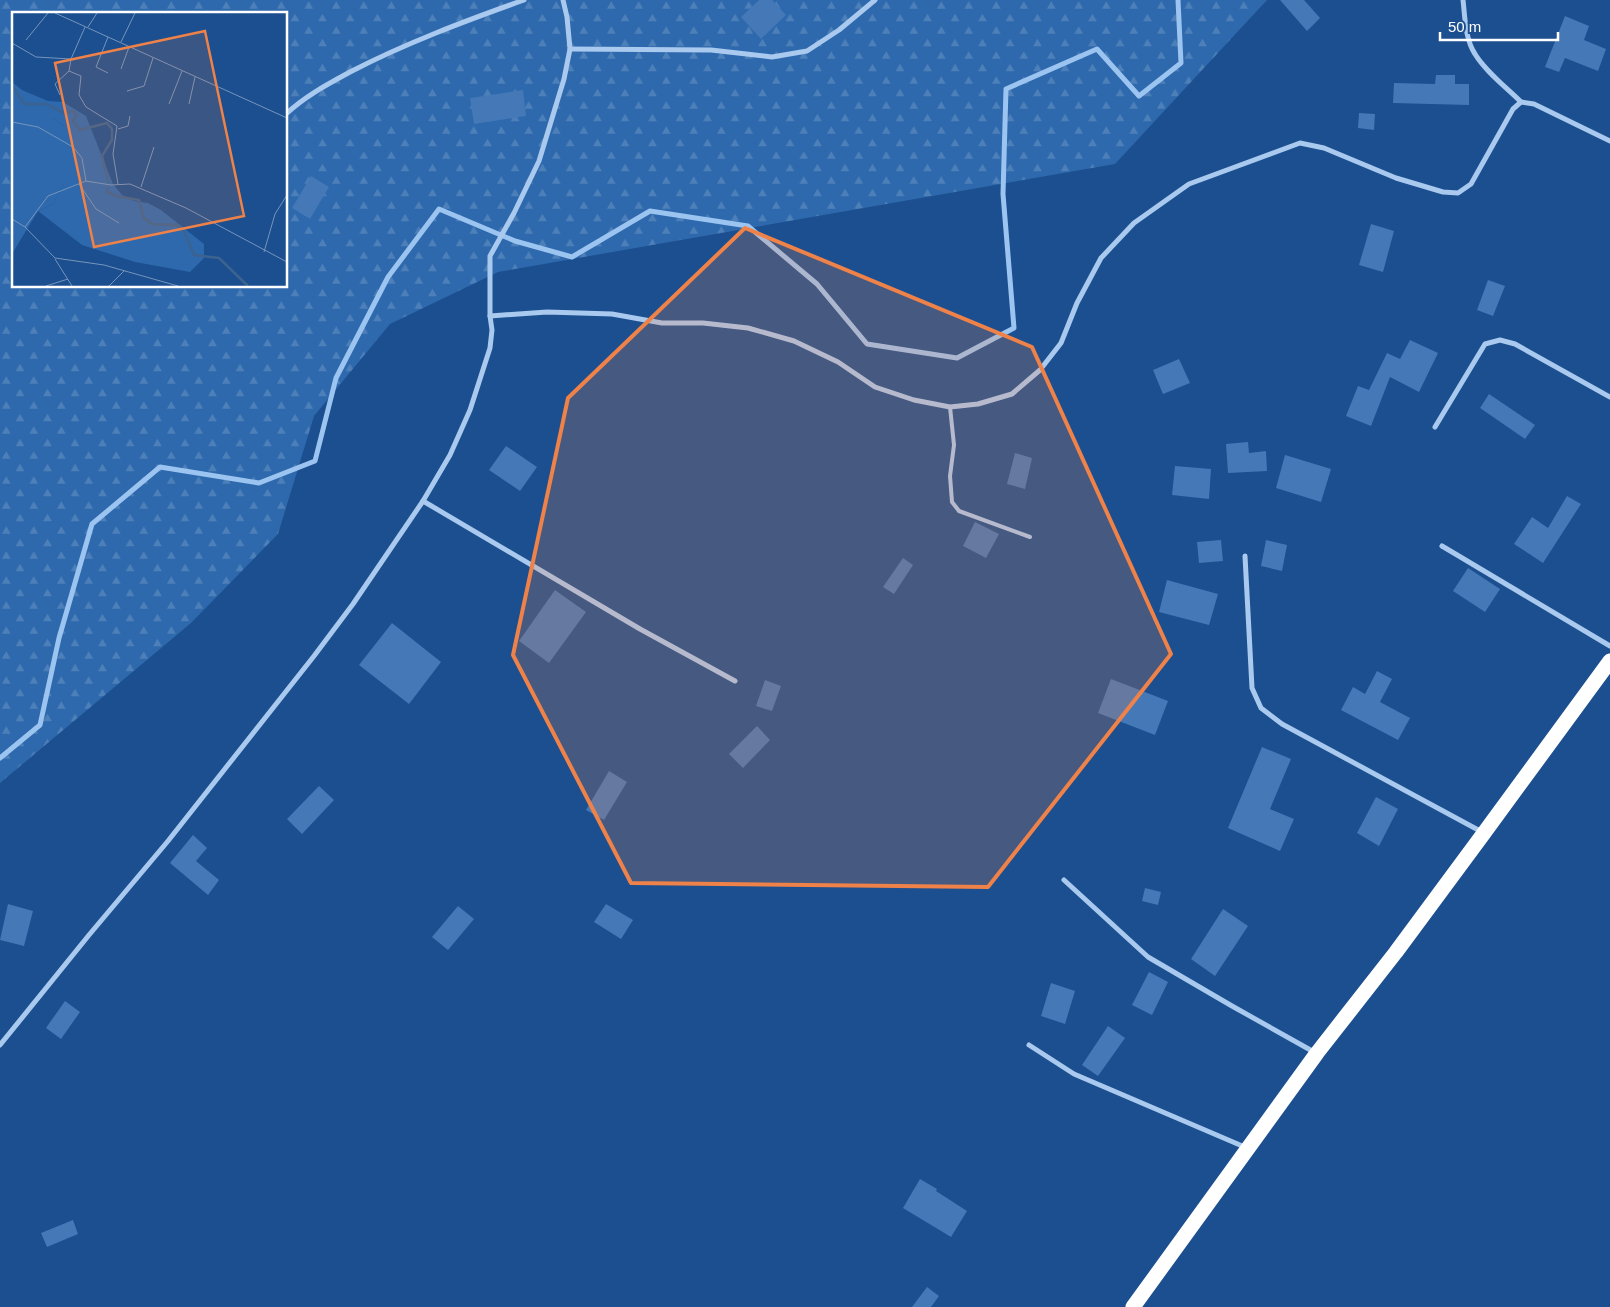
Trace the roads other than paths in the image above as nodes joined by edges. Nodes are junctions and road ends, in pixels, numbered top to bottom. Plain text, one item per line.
1 (524, 0) edge
2 (563, 0) edge
3 (875, 0) edge
4 (1463, 0) edge
5 (570, 49) junction
6 (1521, 102) junction
7 (288, 112) edge
8 (1610, 141) edge
9 (490, 316) junction
10 (1610, 397) edge
11 (950, 407) junction
12 (1435, 427) dead end
13 (423, 501) junction
14 (1030, 537) dead end
15 (1442, 546) dead end
16 (1245, 556) dead end
17 (1610, 646) edge
18 (1610, 660) edge
19 (736, 681) dead end
20 (1484, 833) junction
21 (1064, 880) dead end
22 (0, 1044) edge
23 (1029, 1046) dead end
24 (1317, 1054) junction
25 (1247, 1148) junction
26 (1133, 1307) edge

1 - 7 street
2 - 5 street
3 - 5 street
4 - 6 street
5 - 9 street
6 - 8 street
6 - 11 street
9 - 11 street
9 - 13 street
10 - 12 street
11 - 14 lane
13 - 19 street
13 - 22 street
15 - 17 street
16 - 20 street
18 - 20 highway
20 - 24 highway
21 - 24 street
23 - 25 street
24 - 25 highway
25 - 26 highway

